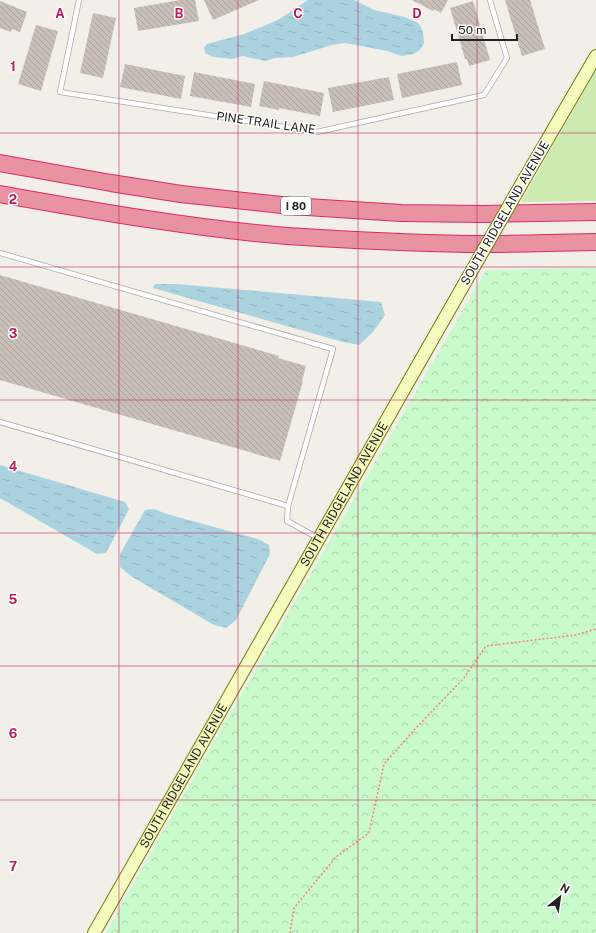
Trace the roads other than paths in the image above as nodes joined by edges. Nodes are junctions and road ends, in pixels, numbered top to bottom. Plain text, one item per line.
1 (79, 0) edge
2 (490, 0) edge
3 (596, 56) edge
4 (0, 163) edge
5 (0, 194) edge
6 (596, 212) edge
7 (596, 242) edge
8 (0, 253) edge
9 (0, 422) edge
10 (288, 506) junction
11 (319, 539) junction
12 (94, 933) edge

1 - 2 lane, PINE TRAIL LANE
3 - 11 street, SOUTH RIDGELAND AVENUE, bridge
4 - 6 highway, I 80
5 - 7 highway
8 - 10 lane
9 - 10 lane
10 - 11 lane
11 - 12 street, SOUTH RIDGELAND AVENUE

